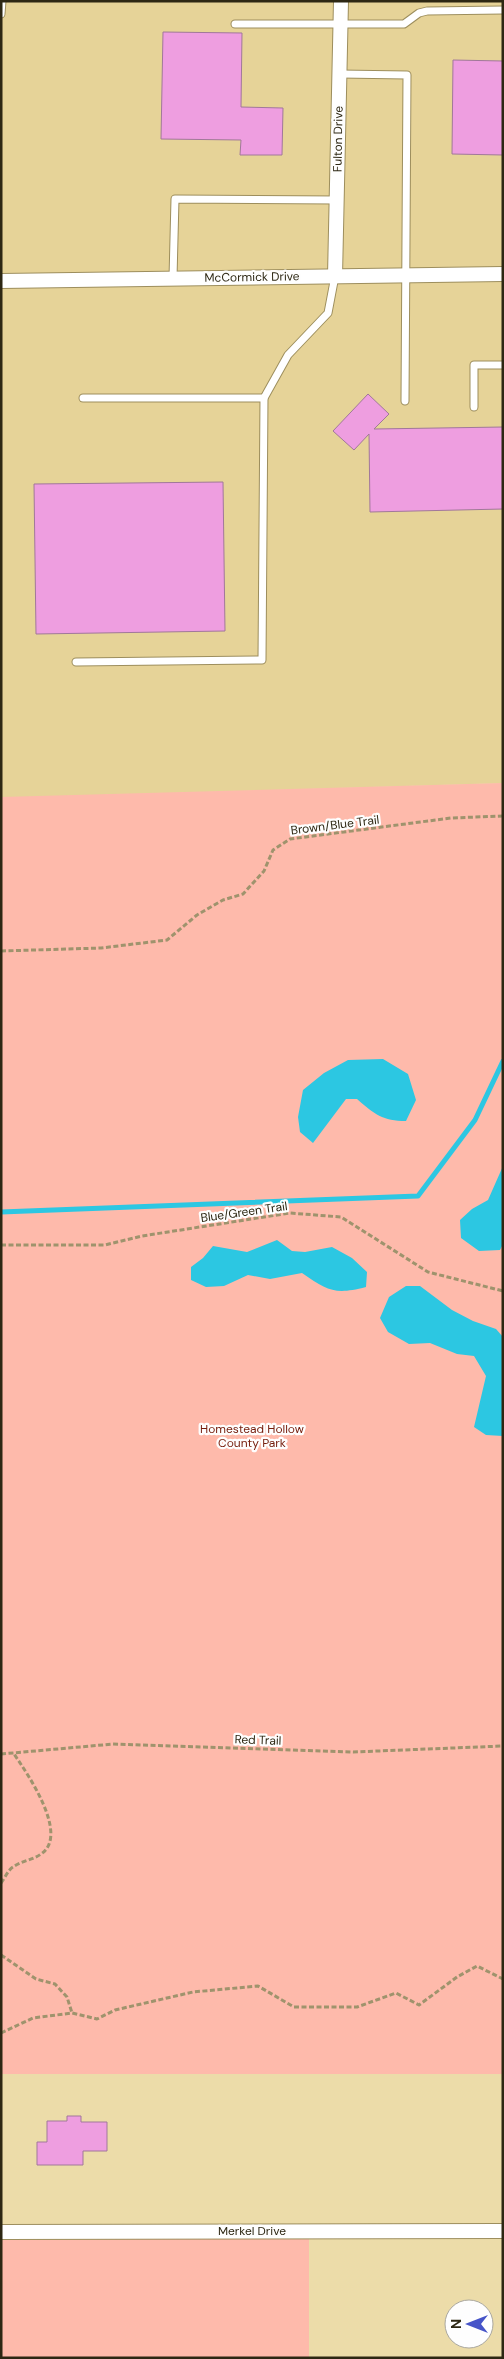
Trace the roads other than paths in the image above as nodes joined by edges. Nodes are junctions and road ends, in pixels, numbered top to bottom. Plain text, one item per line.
1 (2, 1) edge
2 (342, 1) edge
3 (503, 10) edge
4 (1, 14) edge
5 (341, 23) junction
6 (235, 24) dead end
7 (340, 74) junction
8 (337, 200) junction
9 (503, 274) edge
10 (404, 275) junction
11 (336, 276) junction
12 (172, 278) junction
13 (1, 281) edge
14 (503, 365) edge
15 (83, 398) dead end
16 (264, 398) junction
17 (405, 401) dead end
18 (474, 407) dead end
19 (76, 662) dead end
20 (503, 2230) edge
21 (1, 2232) edge

1 - 4 lane
2 - 5 street, Fulton Drive
3 - 5 lane
5 - 6 lane
5 - 7 street, Fulton Drive
7 - 8 street, Fulton Drive
7 - 10 lane
8 - 11 street, Fulton Drive
8 - 12 lane
9 - 10 street, McCormick Drive
10 - 11 street, McCormick Drive
10 - 17 lane
11 - 12 street, McCormick Drive
11 - 16 lane
12 - 13 street, McCormick Drive
14 - 18 lane
15 - 16 lane
16 - 19 lane
20 - 21 street, Merkel Drive

